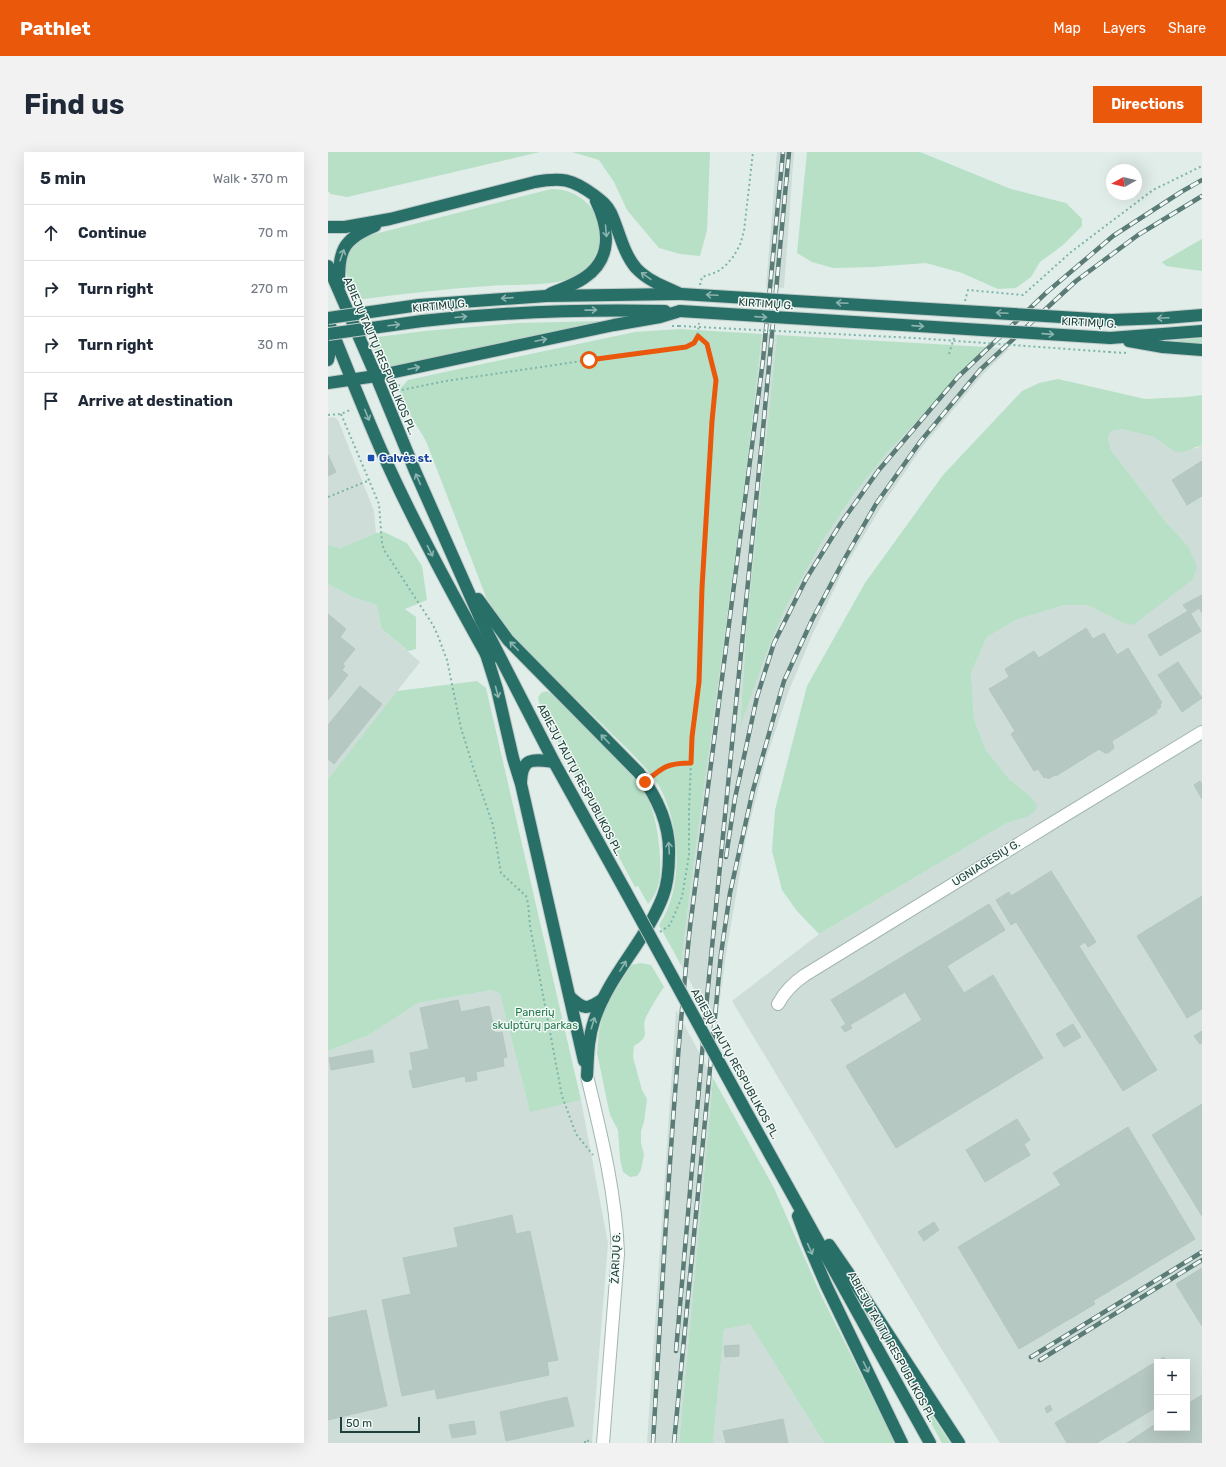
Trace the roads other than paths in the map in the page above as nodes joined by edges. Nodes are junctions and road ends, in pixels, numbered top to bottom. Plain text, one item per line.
1 (593, 195) junction
2 (390, 219) junction
3 (328, 227) edge
4 (328, 266) edge
5 (340, 293) junction
6 (681, 294) junction
7 (546, 296) junction
8 (680, 311) junction
9 (1202, 315) edge
10 (329, 325) edge
11 (1202, 331) edge
12 (1113, 338) junction
13 (1202, 350) edge
14 (328, 360) edge
15 (376, 376) junction
16 (352, 379) junction
17 (328, 383) edge
18 (462, 574) junction
19 (486, 654) junction
20 (520, 696) junction
21 (1202, 732) edge
22 (554, 762) junction
23 (521, 784) junction
24 (570, 998) junction
25 (603, 999) junction
26 (778, 1004) dead end
27 (587, 1076) junction
28 (788, 1186) junction
29 (802, 1211) junction
30 (598, 1442) edge
31 (902, 1443) edge
32 (930, 1443) edge
33 (959, 1443) edge

1 - 2 highway
6 -> 1 highway
1 -> 7 highway
2 - 3 highway
5 -> 2 highway
4 - 5 highway, ABIEJŲ TAUTŲ RESPUBLIKOS PL.
5 - 15 highway, ABIEJŲ TAUTŲ RESPUBLIKOS PL.
6 - 7 highway, KIRTIMŲ G.
9 -> 6 highway, KIRTIMŲ G., bridge
7 -> 10 highway, KIRTIMŲ G., bridge
10 -> 8 highway, KIRTIMŲ G., bridge
8 -> 12 highway, KIRTIMŲ G., bridge
15 -> 8 highway
10 - 14 highway
10 - 16 highway, ABIEJŲ TAUTŲ RESPUBLIKOS PL.
11 - 12 highway, KIRTIMŲ G.
12 - 13 highway
15 - 16 highway
18 -> 15 highway, ABIEJŲ TAUTŲ RESPUBLIKOS PL.
16 - 17 highway
16 -> 19 highway, ABIEJŲ TAUTŲ RESPUBLIKOS PL.
18 - 20 highway, ABIEJŲ TAUTŲ RESPUBLIKOS PL.
25 -> 18 highway
19 - 20 highway, ABIEJŲ TAUTŲ RESPUBLIKOS PL.
19 -> 23 highway
20 - 22 highway, ABIEJŲ TAUTŲ RESPUBLIKOS PL.
21 - 26 street, UGNIAGESIŲ G.
22 - 23 highway
22 - 28 highway, ABIEJŲ TAUTŲ RESPUBLIKOS PL., bridge
23 - 24 highway
24 - 25 highway
24 - 27 highway
27 -> 25 highway
27 - 30 street, ŽARIJŲ G.
28 - 29 highway, ABIEJŲ TAUTŲ RESPUBLIKOS PL.
28 -> 31 highway
29 - 32 highway, ABIEJŲ TAUTŲ RESPUBLIKOS PL.
29 - 33 highway

